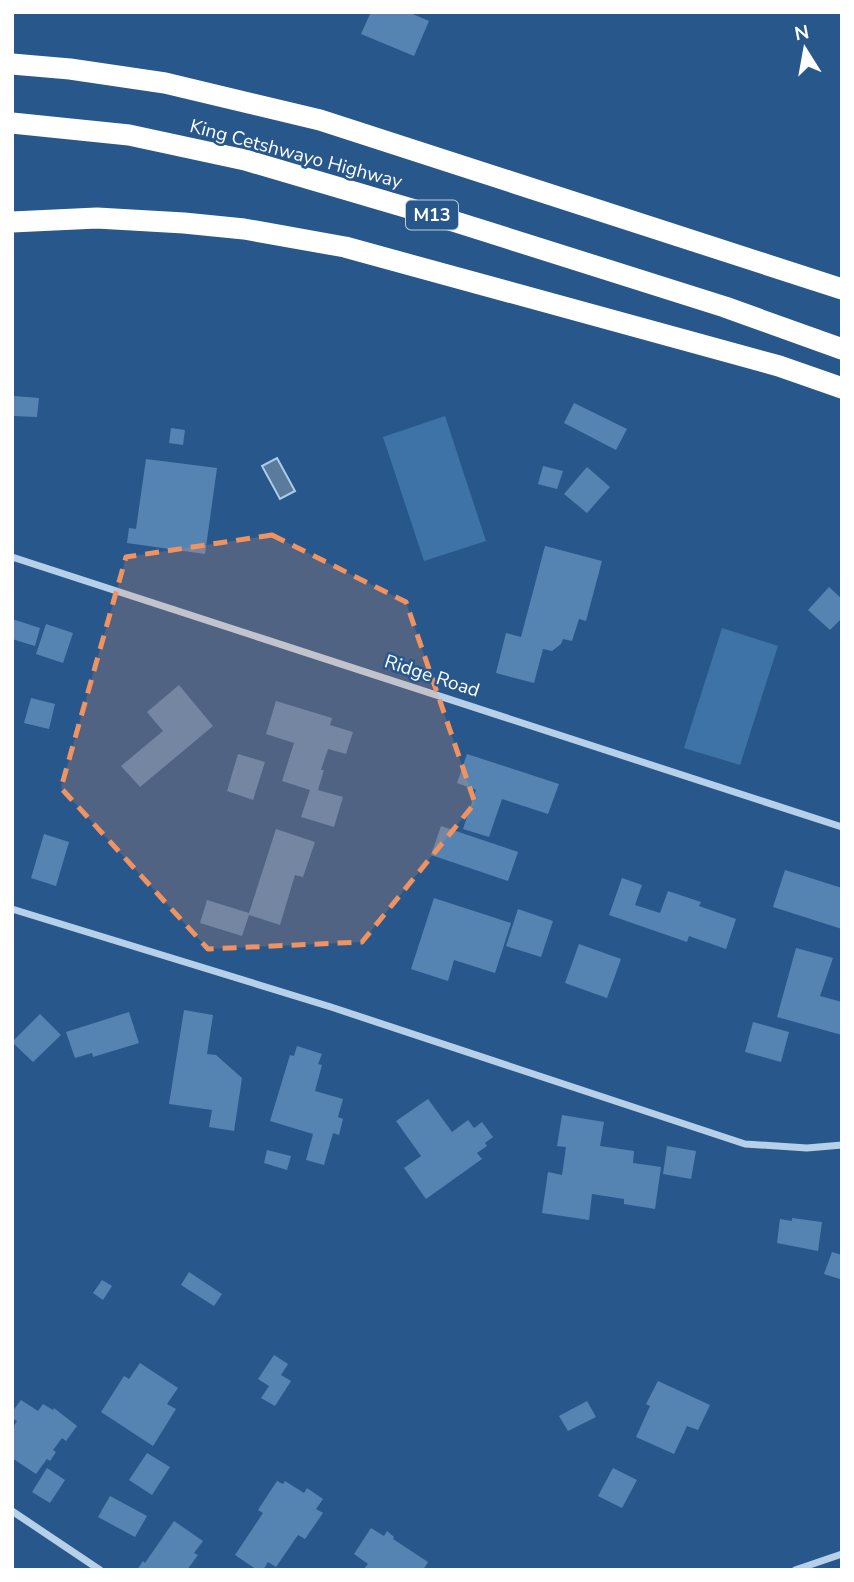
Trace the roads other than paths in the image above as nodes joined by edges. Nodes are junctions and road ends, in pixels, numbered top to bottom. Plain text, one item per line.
1 (12, 64) edge
2 (12, 123) edge
3 (12, 222) edge
4 (842, 289) edge
5 (842, 349) edge
6 (842, 388) edge
7 (12, 557) edge
8 (842, 827) edge
9 (12, 909) edge
10 (842, 1145) edge
11 (12, 1511) edge
12 (842, 1554) edge
13 (100, 1570) edge
14 (795, 1570) edge

1 - 4 highway, King Cetshwayo Highway
2 - 5 highway, King Cetshwayo Highway / M13
3 - 6 highway
7 - 8 street, Ridge Road
9 - 10 street
11 - 13 street
12 - 14 street

